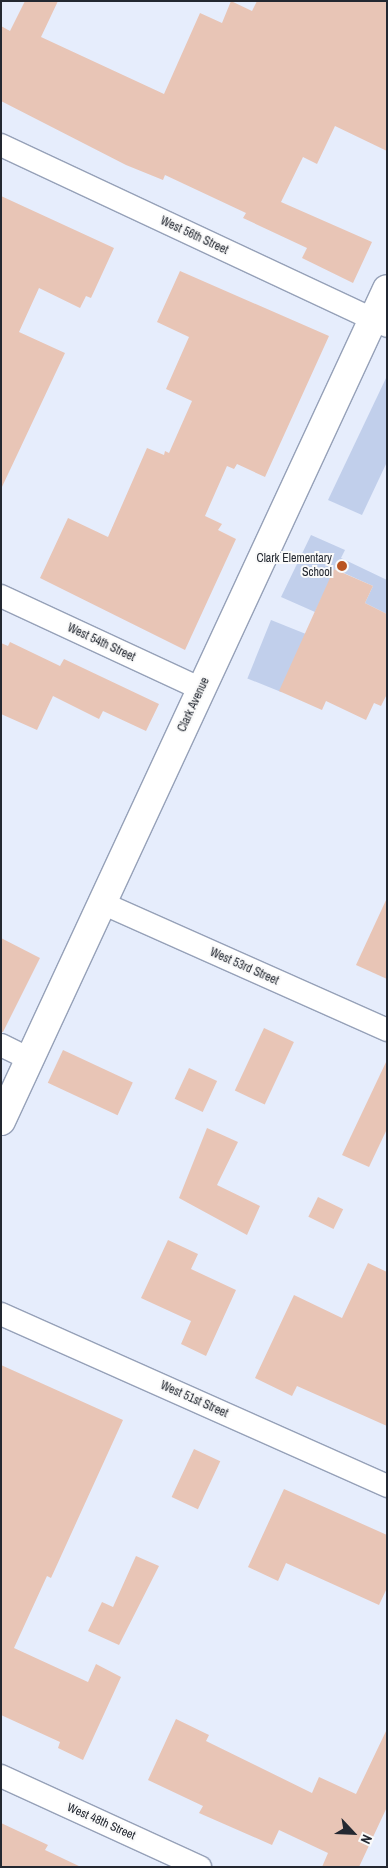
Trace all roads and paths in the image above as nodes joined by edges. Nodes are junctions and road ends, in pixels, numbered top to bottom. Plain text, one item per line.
1 (1, 145) edge
2 (387, 290) edge
3 (380, 323) edge
4 (1, 596) edge
5 (201, 689) junction
6 (102, 903) junction
7 (387, 1030) edge
8 (1, 1045) edge
9 (30, 1058) junction
10 (1, 1121) edge
11 (1, 1314) edge
12 (387, 1486) edge
13 (1, 1776) edge
14 (200, 1867) edge

1 - 3 street, West 56th Street
2 - 3 street, Clark Avenue
3 - 5 street, Clark Avenue
4 - 5 street, West 54th Street
5 - 6 street, Clark Avenue
6 - 7 street, West 53rd Street
6 - 9 street, Clark Avenue
8 - 9 street
9 - 10 street, Clark Avenue
11 - 12 street, West 51st Street
13 - 14 street, West 48th Street

